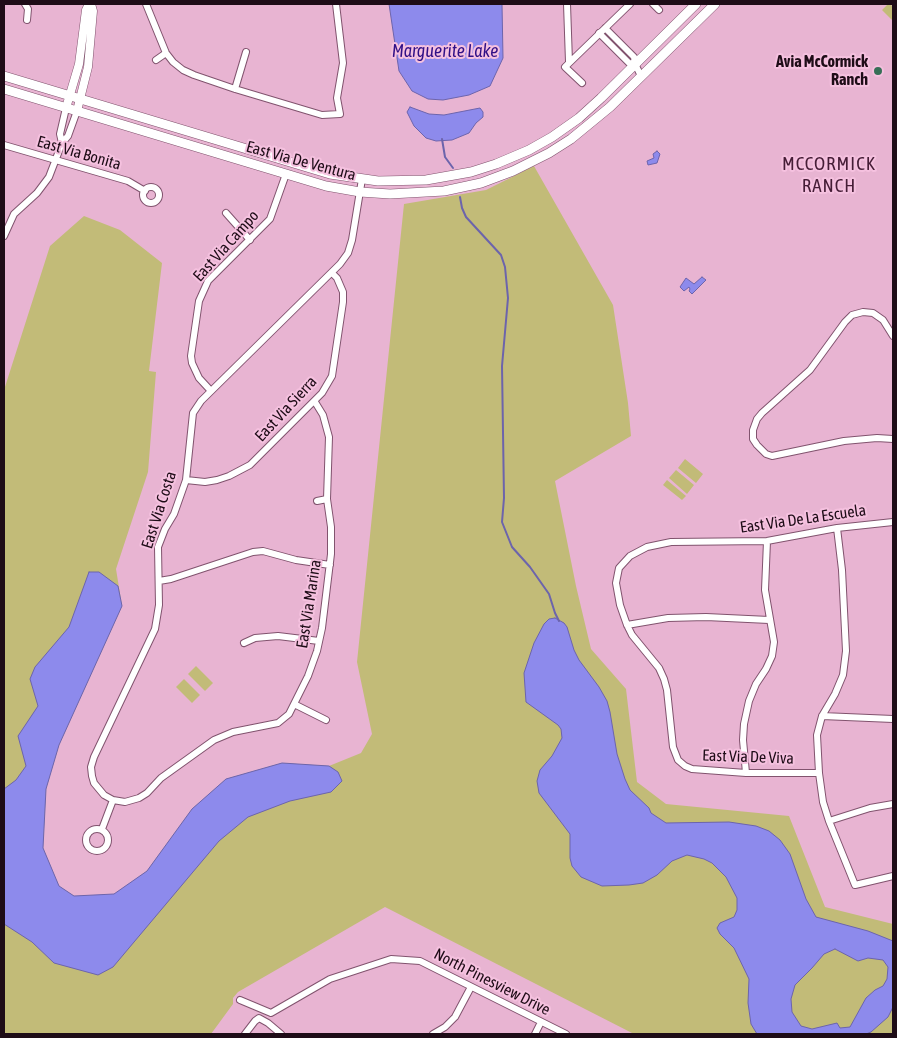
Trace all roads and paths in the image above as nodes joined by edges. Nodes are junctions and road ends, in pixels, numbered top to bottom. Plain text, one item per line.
1 (26, 4) edge
2 (90, 4) edge
3 (146, 4) edge
4 (336, 4) edge
5 (567, 4) edge
6 (630, 4) edge
7 (653, 4) edge
8 (696, 4) edge
9 (715, 4) edge
10 (659, 10) dead end
11 (27, 20) dead end
12 (605, 28) junction
13 (599, 33) junction
14 (246, 52) dead end
15 (166, 53) junction
16 (156, 60) dead end
17 (569, 62) junction
18 (635, 64) junction
19 (4, 76) edge
20 (641, 76) junction
21 (582, 83) dead end
22 (4, 89) edge
23 (235, 89) junction
24 (70, 96) junction
25 (80, 99) junction
26 (66, 108) junction
27 (77, 111) junction
28 (62, 143) junction
29 (4, 145) edge
30 (56, 161) junction
31 (286, 174) junction
32 (362, 179) junction
33 (145, 190) dead end
34 (360, 192) junction
35 (226, 213) dead end
36 (4, 236) edge
37 (250, 240) junction
38 (332, 273) junction
39 (893, 336) edge
40 (211, 391) junction
41 (315, 402) junction
42 (893, 439) edge
43 (186, 480) junction
44 (327, 499) junction
45 (317, 500) dead end
46 (893, 522) edge
47 (837, 528) junction
48 (767, 541) junction
49 (330, 565) junction
50 (158, 581) junction
51 (769, 620) junction
52 (627, 625) junction
53 (320, 641) junction
54 (244, 642) dead end
55 (294, 704) junction
56 (822, 716) junction
57 (893, 719) edge
58 (326, 720) dead end
59 (746, 773) junction
60 (819, 773) junction
61 (112, 800) junction
62 (893, 804) edge
63 (829, 821) junction
64 (102, 829) dead end
65 (893, 876) edge
66 (471, 987) junction
67 (240, 1000) dead end
68 (541, 1022) junction
69 (245, 1034) edge
70 (280, 1034) edge
71 (433, 1034) edge
72 (535, 1034) edge
73 (566, 1034) edge

1 - 11 street
2 - 24 street
2 - 25 street
3 - 15 street
4 - 23 street
5 - 17 street
6 - 12 street
7 - 10 street
8 - 18 main road, East Via De Ventura
9 - 20 main road, East Via De Ventura
12 - 13 street
12 - 18 street
13 - 17 street
13 - 18 street
14 - 23 street
15 - 16 street
15 - 23 street
17 - 21 street
18 - 20 street
18 - 32 main road, East Via De Ventura
19 - 24 main road, East Via De Ventura
20 - 34 main road, East Via De Ventura
22 - 26 main road, East Via De Ventura
24 - 25 main road, East Via De Ventura
24 - 26 street
25 - 27 street
25 - 32 main road, East Via De Ventura
26 - 27 main road, East Via De Ventura
26 - 28 street
27 - 28 street
27 - 31 main road, East Via De Ventura
28 - 30 street
29 - 30 street, East Via Bonita
30 - 33 street, East Via Bonita
30 - 36 street
31 - 34 main road, East Via De Ventura
31 - 37 street, East Via Campo
32 - 34 street, East Via Costa
34 - 38 street, East Via Costa
35 - 37 street
37 - 40 street, East Via Campo
38 - 40 street, East Via Costa
38 - 41 street, East Via Sierra
39 - 42 street
40 - 43 street, East Via Costa
41 - 43 street, East Via Sierra
41 - 44 street, East Via Marina
43 - 50 street, East Via Costa
44 - 45 street
44 - 49 street, East Via Marina
46 - 47 street, East Via De La Escuela
47 - 48 street, East Via De La Escuela
47 - 56 street
48 - 51 street
48 - 52 street, East Via De La Escuela
49 - 50 street
49 - 53 street, East Via Marina
50 - 61 street, East Via Costa
51 - 52 street
51 - 59 street
52 - 59 street, East Via De Viva
53 - 54 street
53 - 55 street, East Via Marina
55 - 58 street
55 - 61 street, East Via Marina
56 - 57 street
56 - 60 street
59 - 60 street, East Via De Viva
60 - 63 street
61 - 64 street
62 - 63 street
63 - 65 street
66 - 67 street, North Pinesview Drive
66 - 68 street, North Pinesview Drive
66 - 71 street
68 - 72 street
68 - 73 street, North Pinesview Drive
69 - 70 street

